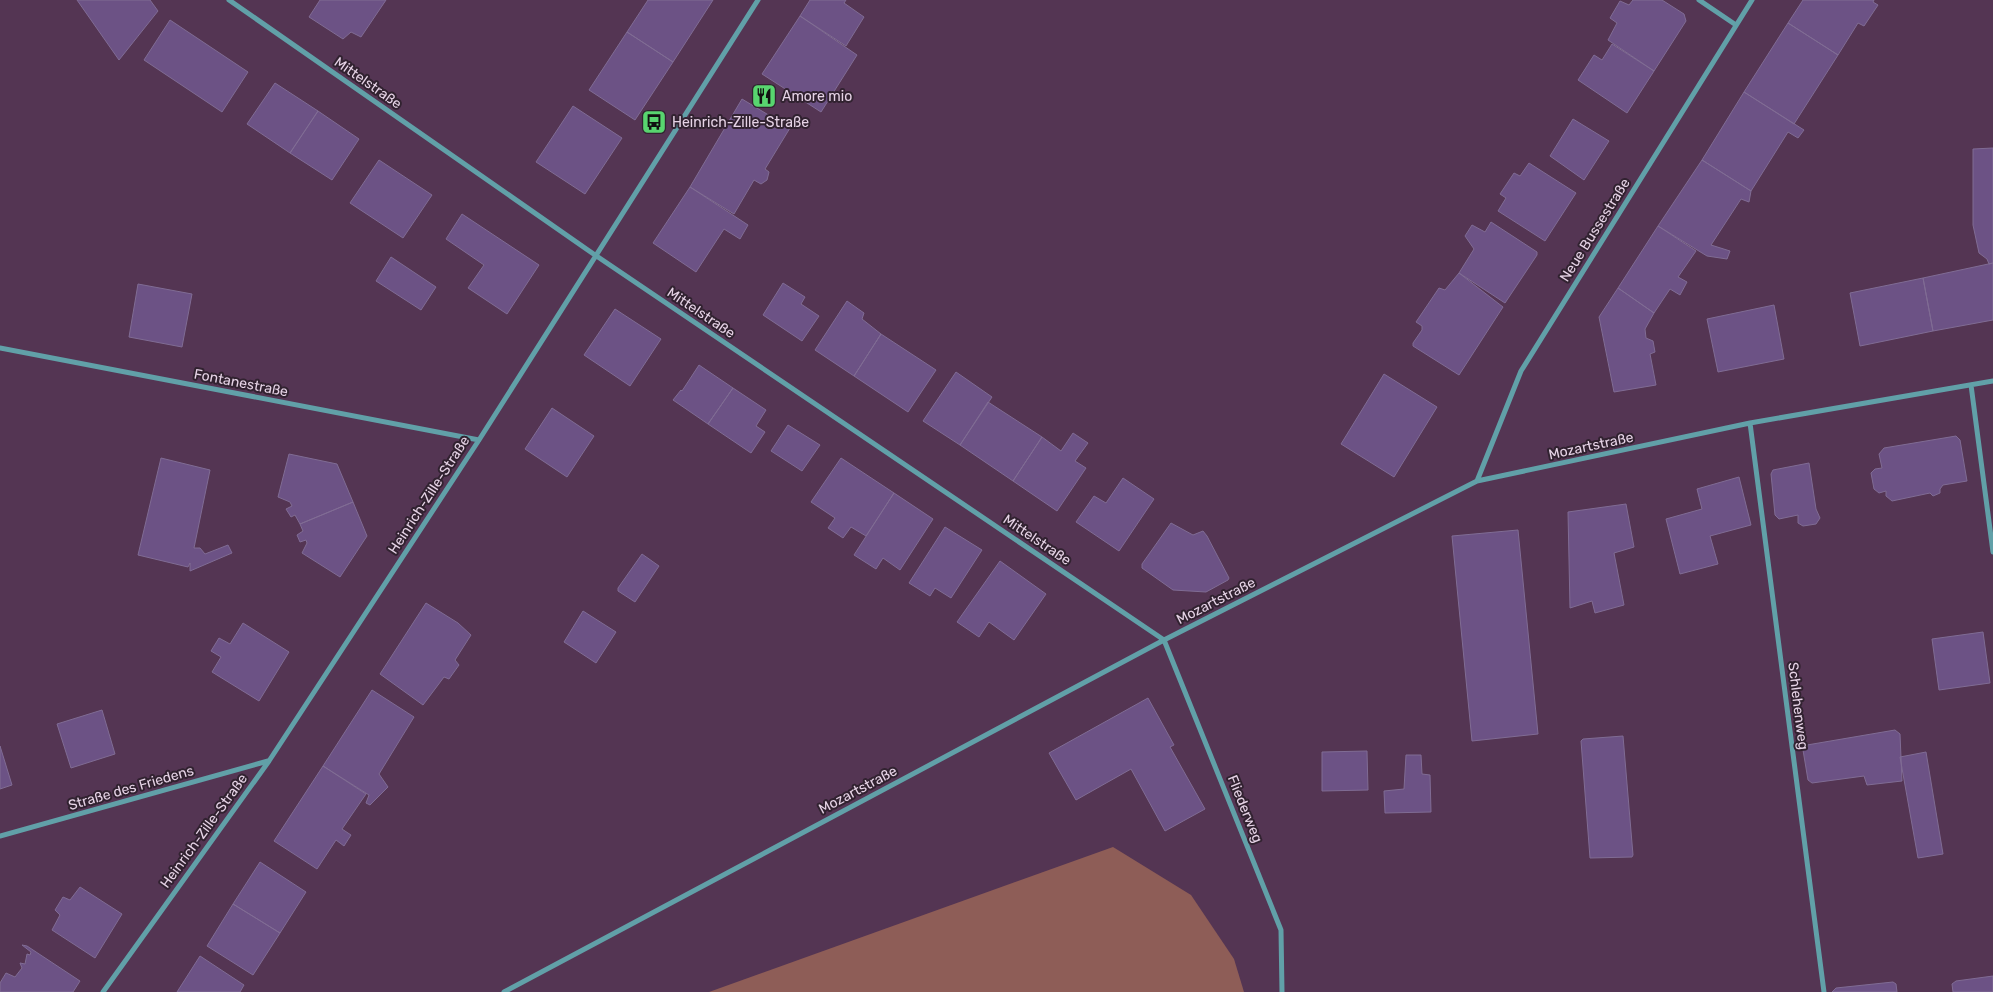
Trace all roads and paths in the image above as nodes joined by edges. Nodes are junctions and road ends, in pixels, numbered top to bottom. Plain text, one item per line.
1 (229, 0) edge
2 (758, 0) edge
3 (1699, 0) edge
4 (1752, 0) edge
5 (1736, 25) junction
6 (595, 255) junction
7 (0, 348) edge
8 (1993, 381) edge
9 (1971, 385) junction
10 (1750, 423) junction
11 (479, 440) junction
12 (1477, 481) junction
13 (1993, 552) edge
14 (1164, 640) junction
15 (268, 761) junction
16 (0, 836) edge
17 (103, 992) edge
18 (504, 992) edge
19 (1282, 992) edge
20 (1824, 992) edge

1 - 6 street, Mittelstraße
2 - 6 street, Heinrich-Zille-Straße
3 - 5 street
4 - 5 street, Neue Bussestraße
5 - 12 street, Neue Bussestraße
6 - 11 street, Heinrich-Zille-Straße
6 - 14 street, Mittelstraße
7 - 11 street, Fontanestraße
8 - 9 street, Mozartstraße
9 - 10 street, Mozartstraße
9 - 13 street
10 - 12 street, Mozartstraße
10 - 20 street, Schlehenweg
11 - 15 street, Heinrich-Zille-Straße
12 - 14 street, Mozartstraße
14 - 18 street, Mozartstraße
14 - 19 street, Fliederweg
15 - 16 street, Straße des Friedens
15 - 17 street, Heinrich-Zille-Straße

